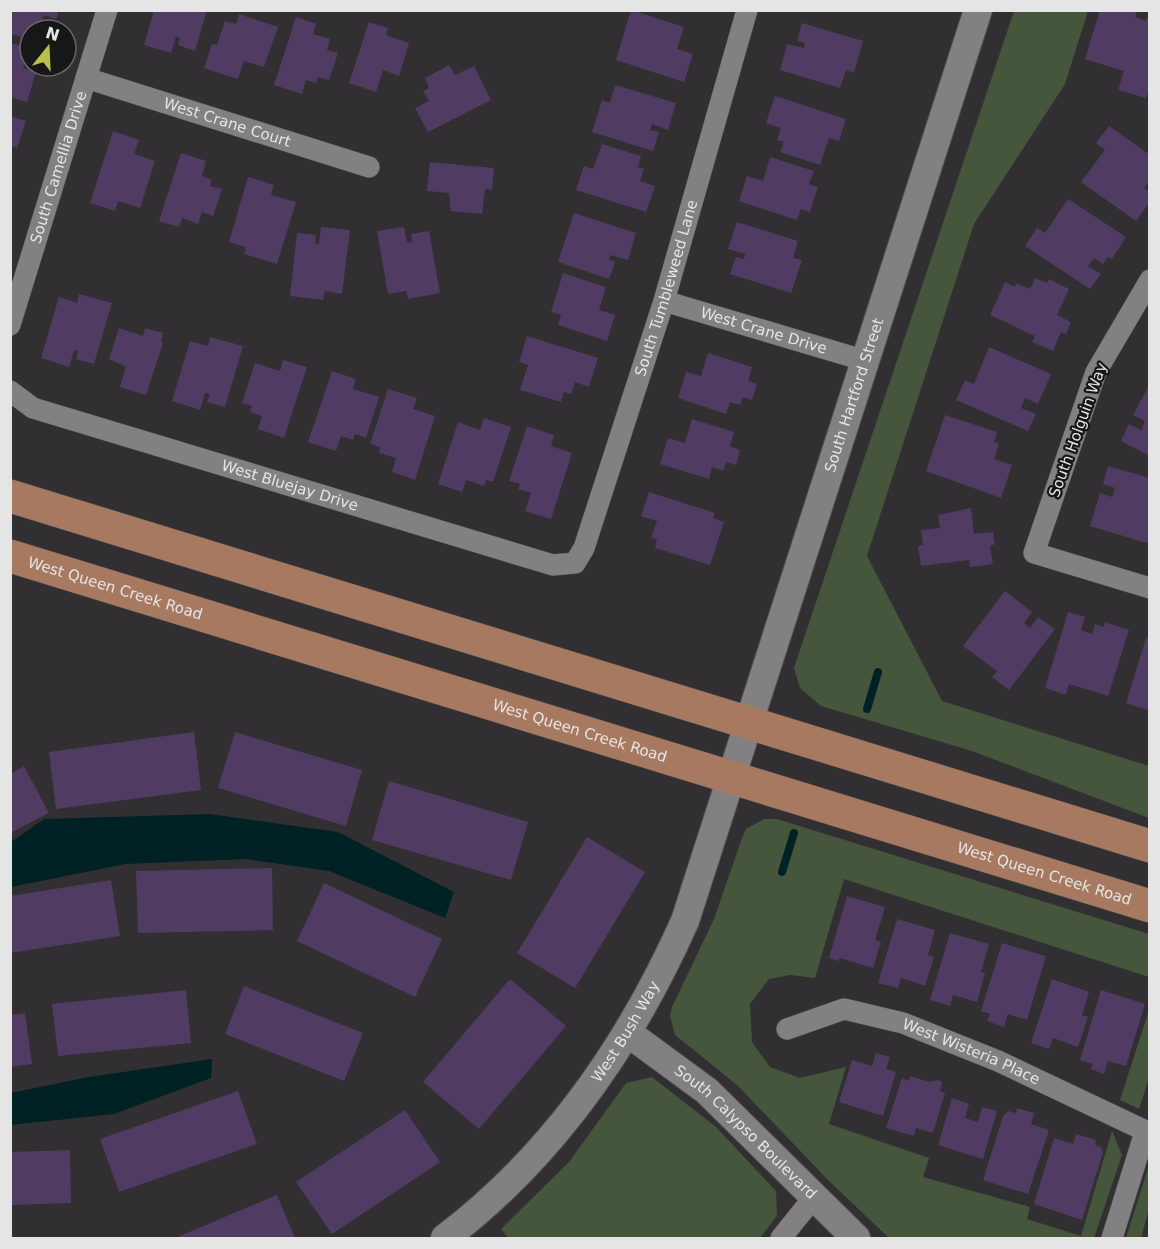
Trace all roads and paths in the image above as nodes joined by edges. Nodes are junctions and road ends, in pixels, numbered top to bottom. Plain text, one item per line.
1 (107, 10) edge
2 (747, 10) edge
3 (978, 10) edge
4 (86, 78) junction
5 (369, 167) dead end
6 (1149, 280) edge
7 (664, 301) junction
8 (10, 325) edge
9 (863, 360) junction
10 (10, 391) edge
11 (10, 496) edge
12 (10, 556) edge
13 (575, 563) joint
14 (1149, 588) edge
15 (749, 724) junction
16 (732, 780) junction
17 (1149, 846) edge
18 (1149, 906) edge
19 (787, 1029) dead end
20 (628, 1033) junction
21 (1147, 1133) edge
22 (814, 1197) junction
23 (445, 1239) edge
24 (781, 1239) edge
25 (856, 1239) edge
26 (1112, 1239) edge

1 - 4 street, South Camellia Drive
2 - 7 street, South Tumbleweed Lane
3 - 9 street, South Hartford Street
4 - 5 street, West Crane Court
4 - 8 street, South Camellia Drive
6 - 14 street, South Holguin Way
7 - 9 street, West Crane Drive
7 - 13 street, South Tumbleweed Lane
9 - 15 street, South Hartford Street
10 - 13 street, West Bluejay Drive
11 - 15 main road
12 - 16 main road, West Queen Creek Road
15 - 16 street, South Hartford Street
15 - 17 main road
16 - 18 main road, West Queen Creek Road
16 - 20 street, West Bush Way
19 - 21 street, West Wisteria Place
20 - 22 street, South Calypso Boulevard
20 - 23 street, West Bush Way
21 - 26 street
22 - 24 street
22 - 25 street, South Calypso Boulevard

